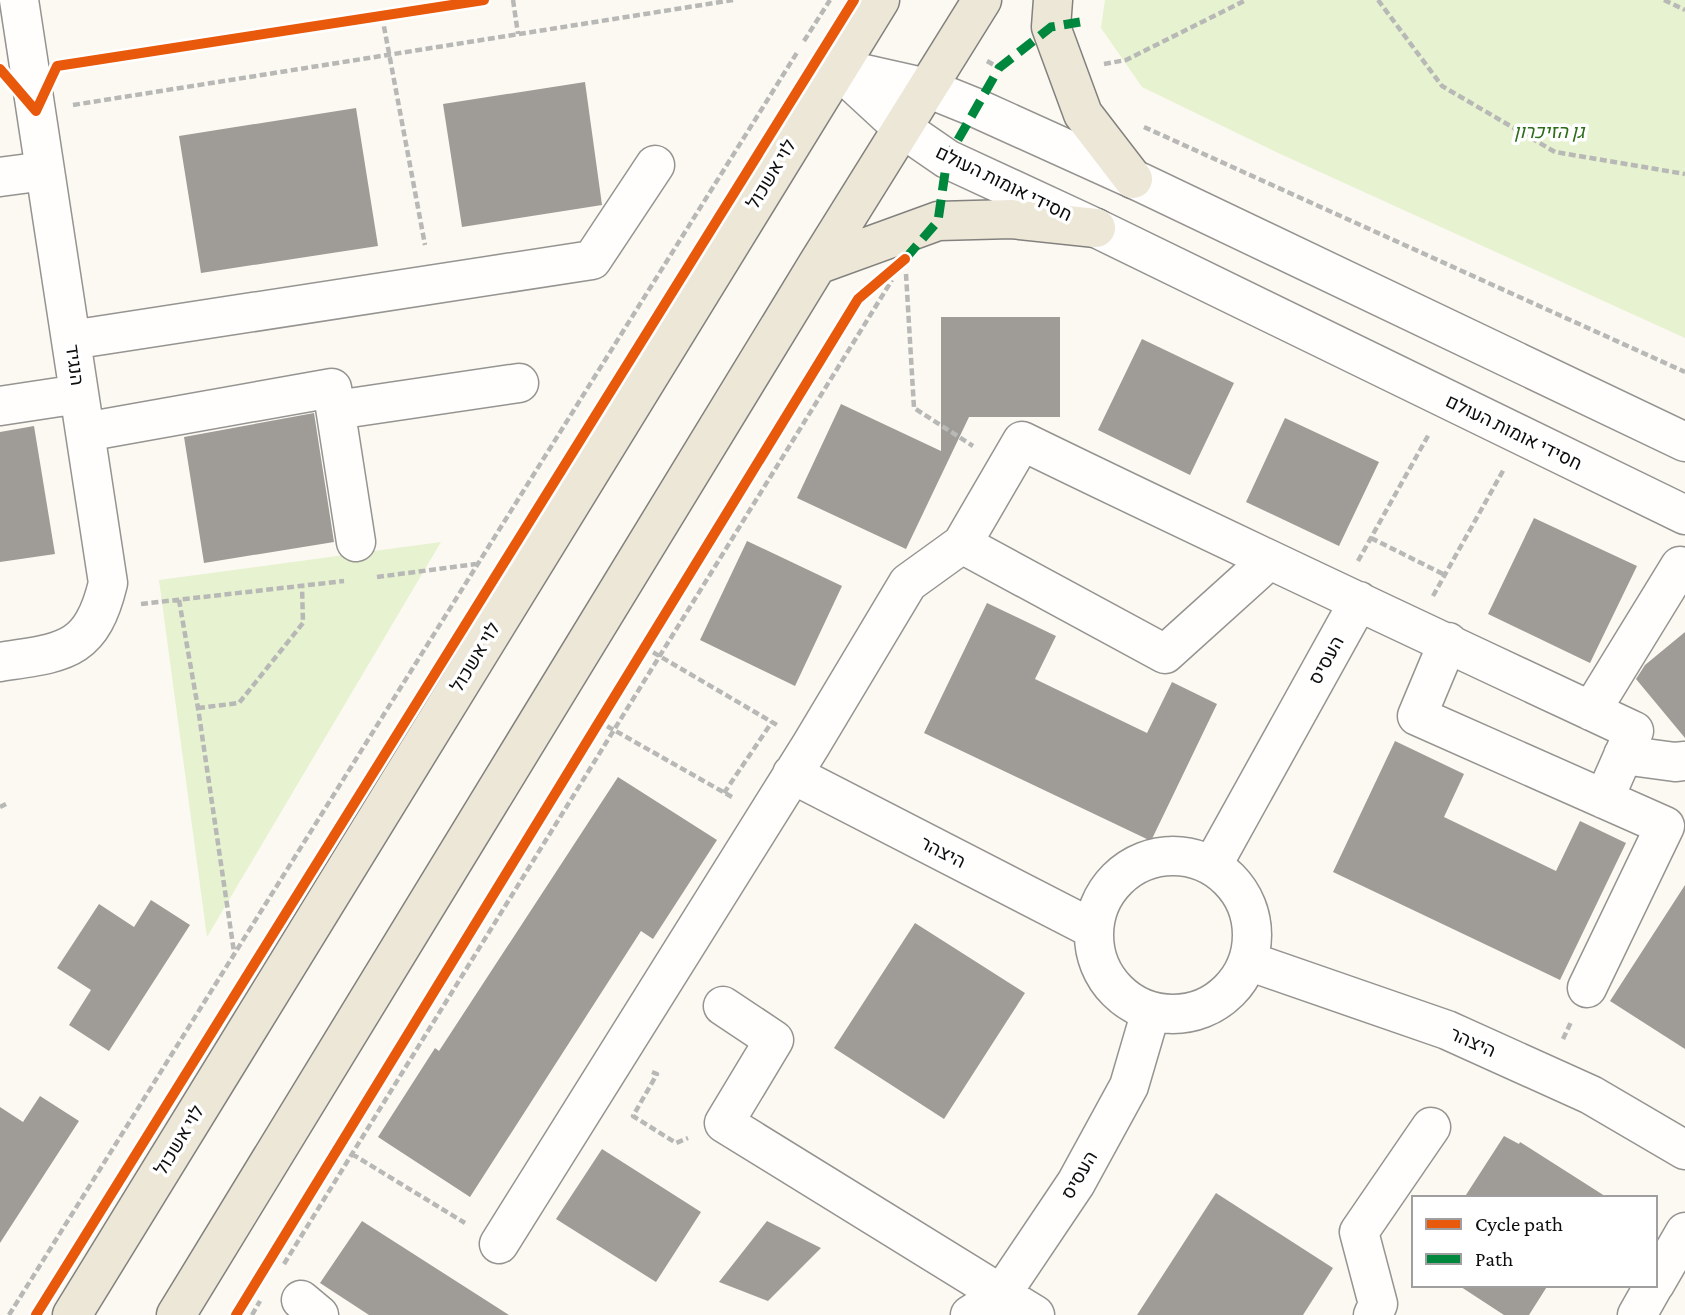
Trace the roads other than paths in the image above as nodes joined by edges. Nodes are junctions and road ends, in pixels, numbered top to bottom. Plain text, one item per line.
1 (19, 0) edge
2 (880, 0) edge
3 (982, 0) edge
4 (1053, 0) edge
5 (836, 67) junction
6 (927, 88) junction
7 (902, 128) junction
8 (655, 165) dead end
9 (45, 172) junction
10 (0, 177) edge
11 (1133, 179) junction
12 (1096, 228) junction
13 (817, 265) junction
14 (71, 340) junction
15 (519, 383) dead end
16 (79, 394) junction
17 (0, 405) edge
18 (336, 410) junction
19 (85, 432) junction
20 (1685, 442) edge
21 (1685, 515) edge
22 (962, 544) junction
23 (356, 561) road end
24 (1268, 561) junction
25 (1679, 566) dead end
26 (1350, 596) junction
27 (1432, 635) junction
28 (0, 662) edge
29 (1591, 710) junction
30 (1623, 755) junction
31 (802, 760) junction
32 (1685, 761) edge
33 (1604, 799) junction
34 (1212, 866) junction
35 (1093, 929) junction
36 (1248, 961) junction
37 (1587, 988) road end
38 (723, 1006) dead end
39 (1151, 1011) junction
40 (1431, 1126) dead end
41 (1685, 1150) edge
42 (1685, 1232) edge
43 (499, 1244) road end
44 (1657, 1281) edge
45 (1653, 1287) edge
46 (985, 1306) edge
47 (72, 1315) edge
48 (176, 1315) edge
49 (1035, 1315) edge
50 (1373, 1315) edge
51 (1637, 1315) edge

1 - 9 street, הנגיד
2 - 5 main road, לוי אשכול
3 - 6 main road
4 - 11 main road
5 - 6 street
5 - 7 street, חסידי אומות העולם
5 - 47 main road, לוי אשכול
6 - 7 main road
6 - 11 street
7 - 12 street, חסידי אומות העולם
7 - 13 main road
8 - 14 street
9 - 10 street
9 - 14 street, הנגיד
11 - 20 street
12 - 13 main road
12 - 21 street, חסידי אומות העולם
13 - 48 main road
14 - 16 street, הנגיד
15 - 18 street
16 - 17 street
16 - 19 street, הנגיד
18 - 19 street
18 - 23 street
19 - 28 street, הנגיד
22 - 24 street
22 - 24 street
22 - 31 street
24 - 26 street
25 - 29 street
26 - 27 street
26 - 34 street, העסיס
27 - 29 street
27 - 33 street
29 - 30 street
30 - 32 street
30 - 33 street
31 - 35 street, היצהר
31 - 43 street
33 - 37 street
34 - 35 street
34 - 36 street
35 - 39 street
36 - 39 street
36 - 41 street, היצהר
38 - 46 street
39 - 46 street, העסיס
40 - 50 street
42 - 44 street
45 - 51 street
46 - 49 street

